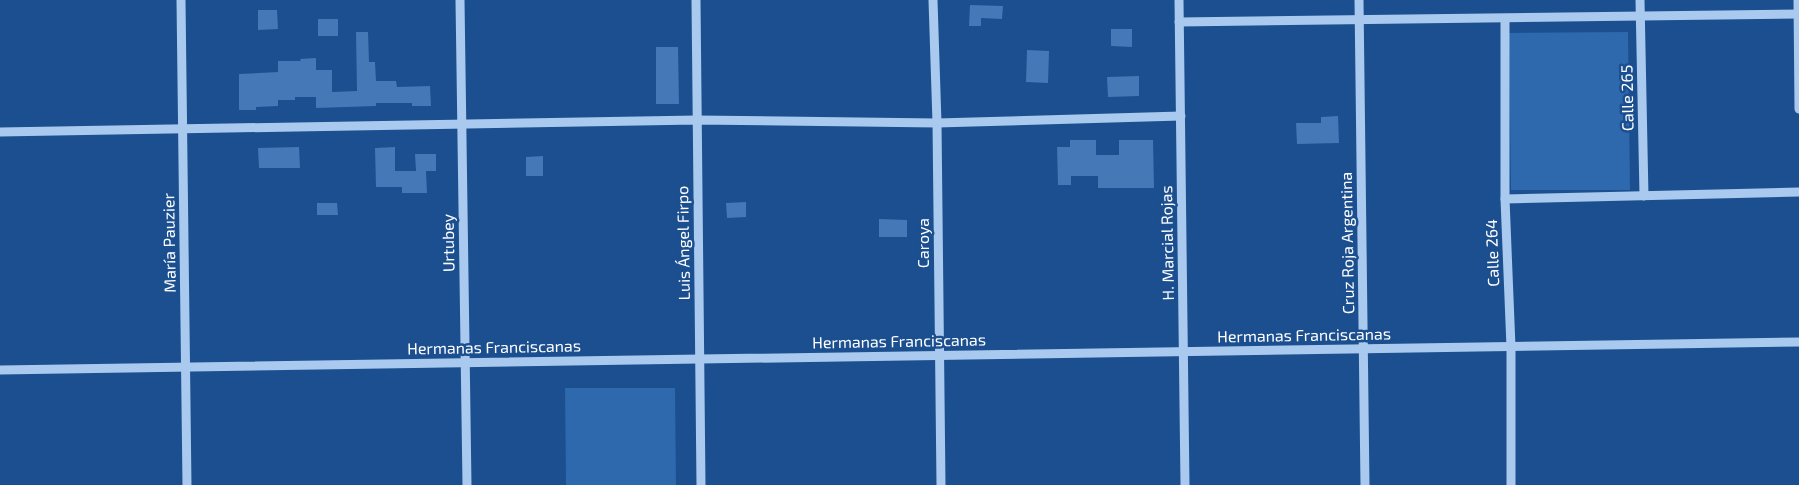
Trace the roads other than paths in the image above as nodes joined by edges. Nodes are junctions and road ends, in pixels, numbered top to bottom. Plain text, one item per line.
1 (181, 0) edge
2 (460, 0) edge
3 (696, 0) edge
4 (933, 0) edge
5 (1179, 0) edge
6 (1359, 0) edge
7 (1640, 0) edge
8 (1798, 0) edge
9 (1798, 14) edge
10 (1640, 17) junction
11 (1359, 19) junction
12 (1505, 19) junction
13 (1179, 22) junction
14 (1799, 82) edge
15 (1799, 109) edge
16 (1181, 116) junction
17 (697, 120) junction
18 (937, 123) junction
19 (462, 124) junction
20 (182, 129) junction
21 (0, 132) edge
22 (1799, 192) edge
23 (1644, 196) junction
24 (1505, 198) junction
25 (1799, 342) edge
26 (1510, 347) junction
27 (1364, 349) junction
28 (1184, 352) junction
29 (938, 355) junction
30 (700, 359) junction
31 (465, 363) junction
32 (186, 367) junction
33 (0, 370) edge
34 (187, 485) edge
35 (467, 485) edge
36 (701, 485) edge
37 (941, 485) edge
38 (1185, 485) edge
39 (1365, 485) edge
40 (1511, 485) edge

1 - 20 street, María Pauzier
2 - 19 street, Urtubey
3 - 17 street, Luis Ángel Firpo
4 - 18 street, Caroya
5 - 13 street, H. Marcial Rojas
6 - 11 street, Cruz Roja Argentina
7 - 10 street, Calle 265
8 - 9 street
9 - 10 street
9 - 14 street
10 - 12 street
10 - 23 street, Calle 265
11 - 12 street
11 - 13 street
11 - 27 street, Cruz Roja Argentina
12 - 24 street, Calle 264
13 - 16 street, H. Marcial Rojas
14 - 15 street
16 - 18 street
16 - 28 street, H. Marcial Rojas
17 - 18 street
17 - 19 street
17 - 30 street, Luis Ángel Firpo
18 - 29 street, Caroya
19 - 20 street
19 - 31 street, Urtubey
20 - 21 street
20 - 32 street, María Pauzier
22 - 23 street
23 - 24 street
24 - 26 street, Calle 264
25 - 26 street, Hermanas Franciscanas
26 - 27 street, Hermanas Franciscanas
26 - 40 street, Calle 264
27 - 28 street, Hermanas Franciscanas
27 - 39 street, Cruz Roja Argentina
28 - 29 street, Hermanas Franciscanas
28 - 38 street, H. Marcial Rojas
29 - 30 street, Hermanas Franciscanas
29 - 37 street, Caroya
30 - 31 street, Hermanas Franciscanas
30 - 36 street, Luis Ángel Firpo
31 - 32 street, Hermanas Franciscanas
31 - 35 street, Urtubey
32 - 33 street, Hermanas Franciscanas
32 - 34 street, María Pauzier

